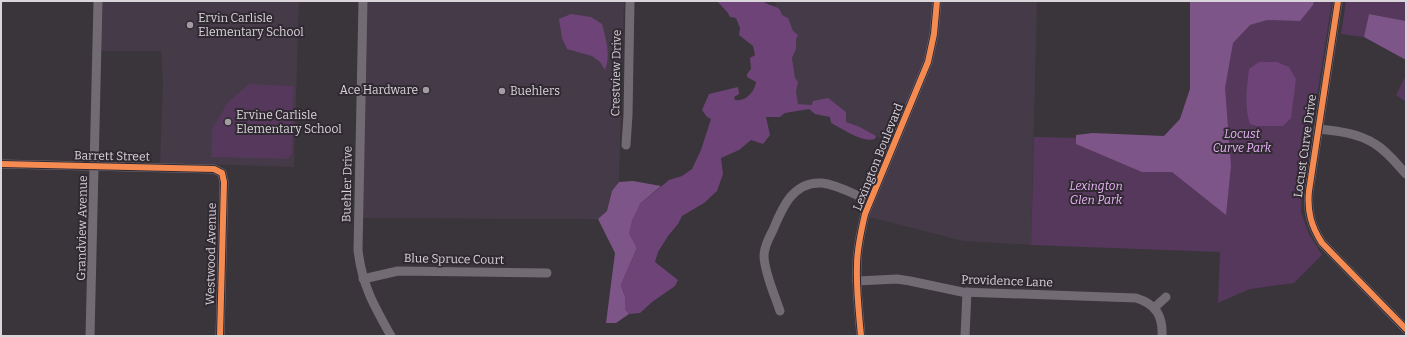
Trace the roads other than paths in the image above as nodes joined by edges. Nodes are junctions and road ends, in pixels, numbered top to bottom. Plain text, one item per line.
1 (98, 1) edge
2 (363, 1) edge
3 (630, 1) edge
4 (933, 1) edge
5 (937, 1) edge
6 (1338, 1) edge
7 (936, 14) junction
8 (1318, 128) junction
9 (626, 145) dead end
10 (1, 164) edge
11 (94, 166) junction
12 (222, 173) joint
13 (1406, 174) edge
14 (870, 201) junction
15 (547, 273) dead end
16 (363, 279) junction
17 (857, 281) junction
18 (967, 292) junction
19 (1166, 297) dead end
20 (1154, 308) junction
21 (780, 311) dead end
22 (1406, 330) edge
23 (90, 336) edge
24 (220, 336) edge
25 (391, 336) edge
26 (861, 336) edge
27 (965, 336) edge
28 (1162, 336) edge
29 (1402, 336) edge

1 - 11 street, Grandview Avenue
2 - 16 street, Buehler Drive
3 - 9 street, Crestview Drive
4 - 7 street, Lexington Boulevard
5 - 7 street, Lexington Boulevard
6 - 8 street, Locust Curve Drive
7 - 14 street, Lexington Boulevard
8 - 13 street
8 - 22 street, Locust Curve Drive
10 - 11 street, Barrett Street
11 - 12 street, Barrett Street
11 - 23 street, Grandview Avenue
12 - 24 street, Westwood Avenue
14 - 17 street, Lexington Boulevard
14 - 21 street
15 - 16 street, Blue Spruce Court
16 - 25 street, Buehler Drive
17 - 18 street, Providence Lane
17 - 26 street, Lexington Boulevard
18 - 20 street, Providence Lane
18 - 27 street
19 - 20 street
20 - 28 street
22 - 29 street

